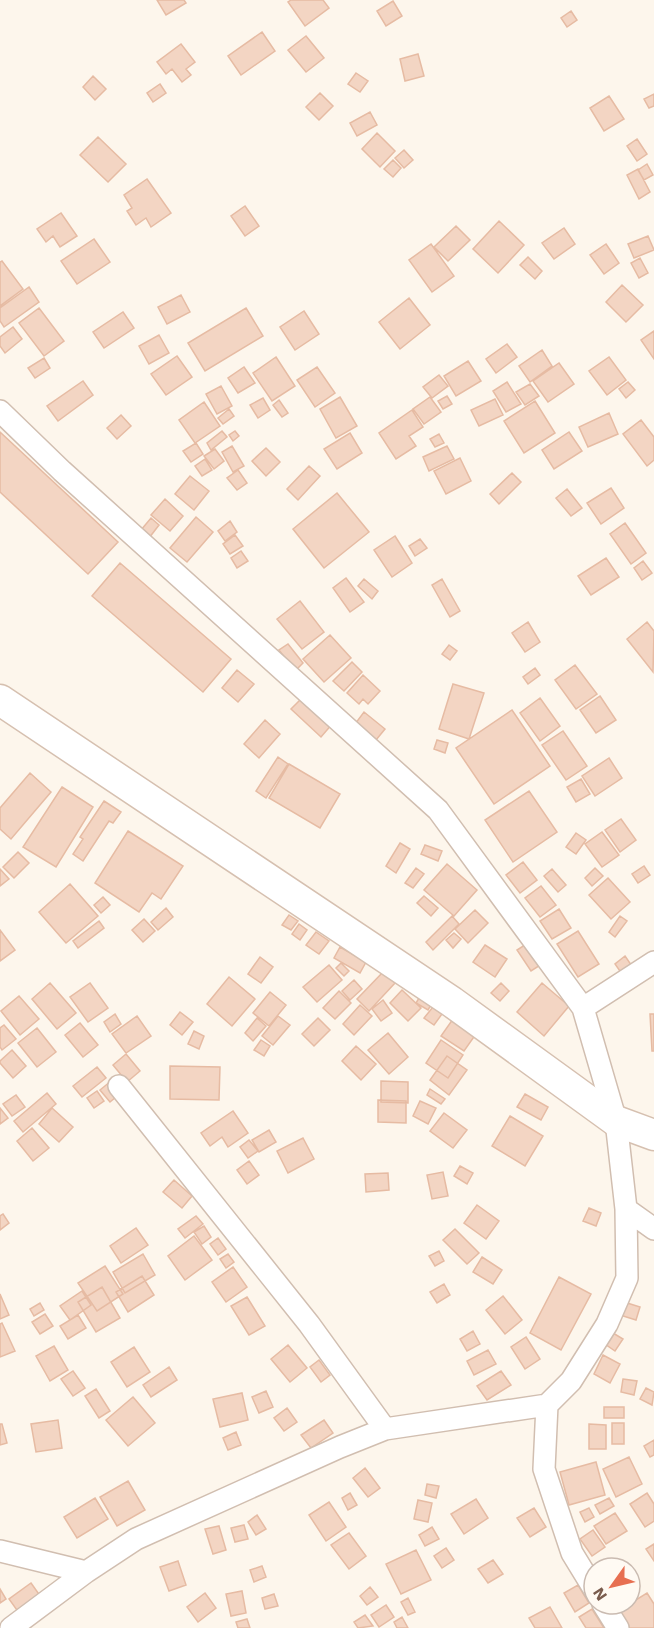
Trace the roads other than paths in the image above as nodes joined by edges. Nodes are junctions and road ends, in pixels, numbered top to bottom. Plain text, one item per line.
1 (0, 411) edge
2 (0, 700) edge
3 (654, 962) edge
4 (583, 1008) junction
5 (119, 1086) dead end
6 (616, 1121) junction
7 (654, 1135) edge
8 (626, 1209) junction
9 (654, 1229) edge
10 (547, 1405) junction
11 (385, 1429) junction
12 (0, 1551) edge
13 (582, 1569) edge
14 (86, 1572) junction
15 (11, 1628) edge

1 - 4 street
2 - 6 main road
3 - 4 street
4 - 6 street
5 - 11 street
6 - 7 main road
6 - 8 street
8 - 9 street
8 - 10 street
10 - 11 street
10 - 13 street
11 - 14 street
12 - 14 street
14 - 15 street

